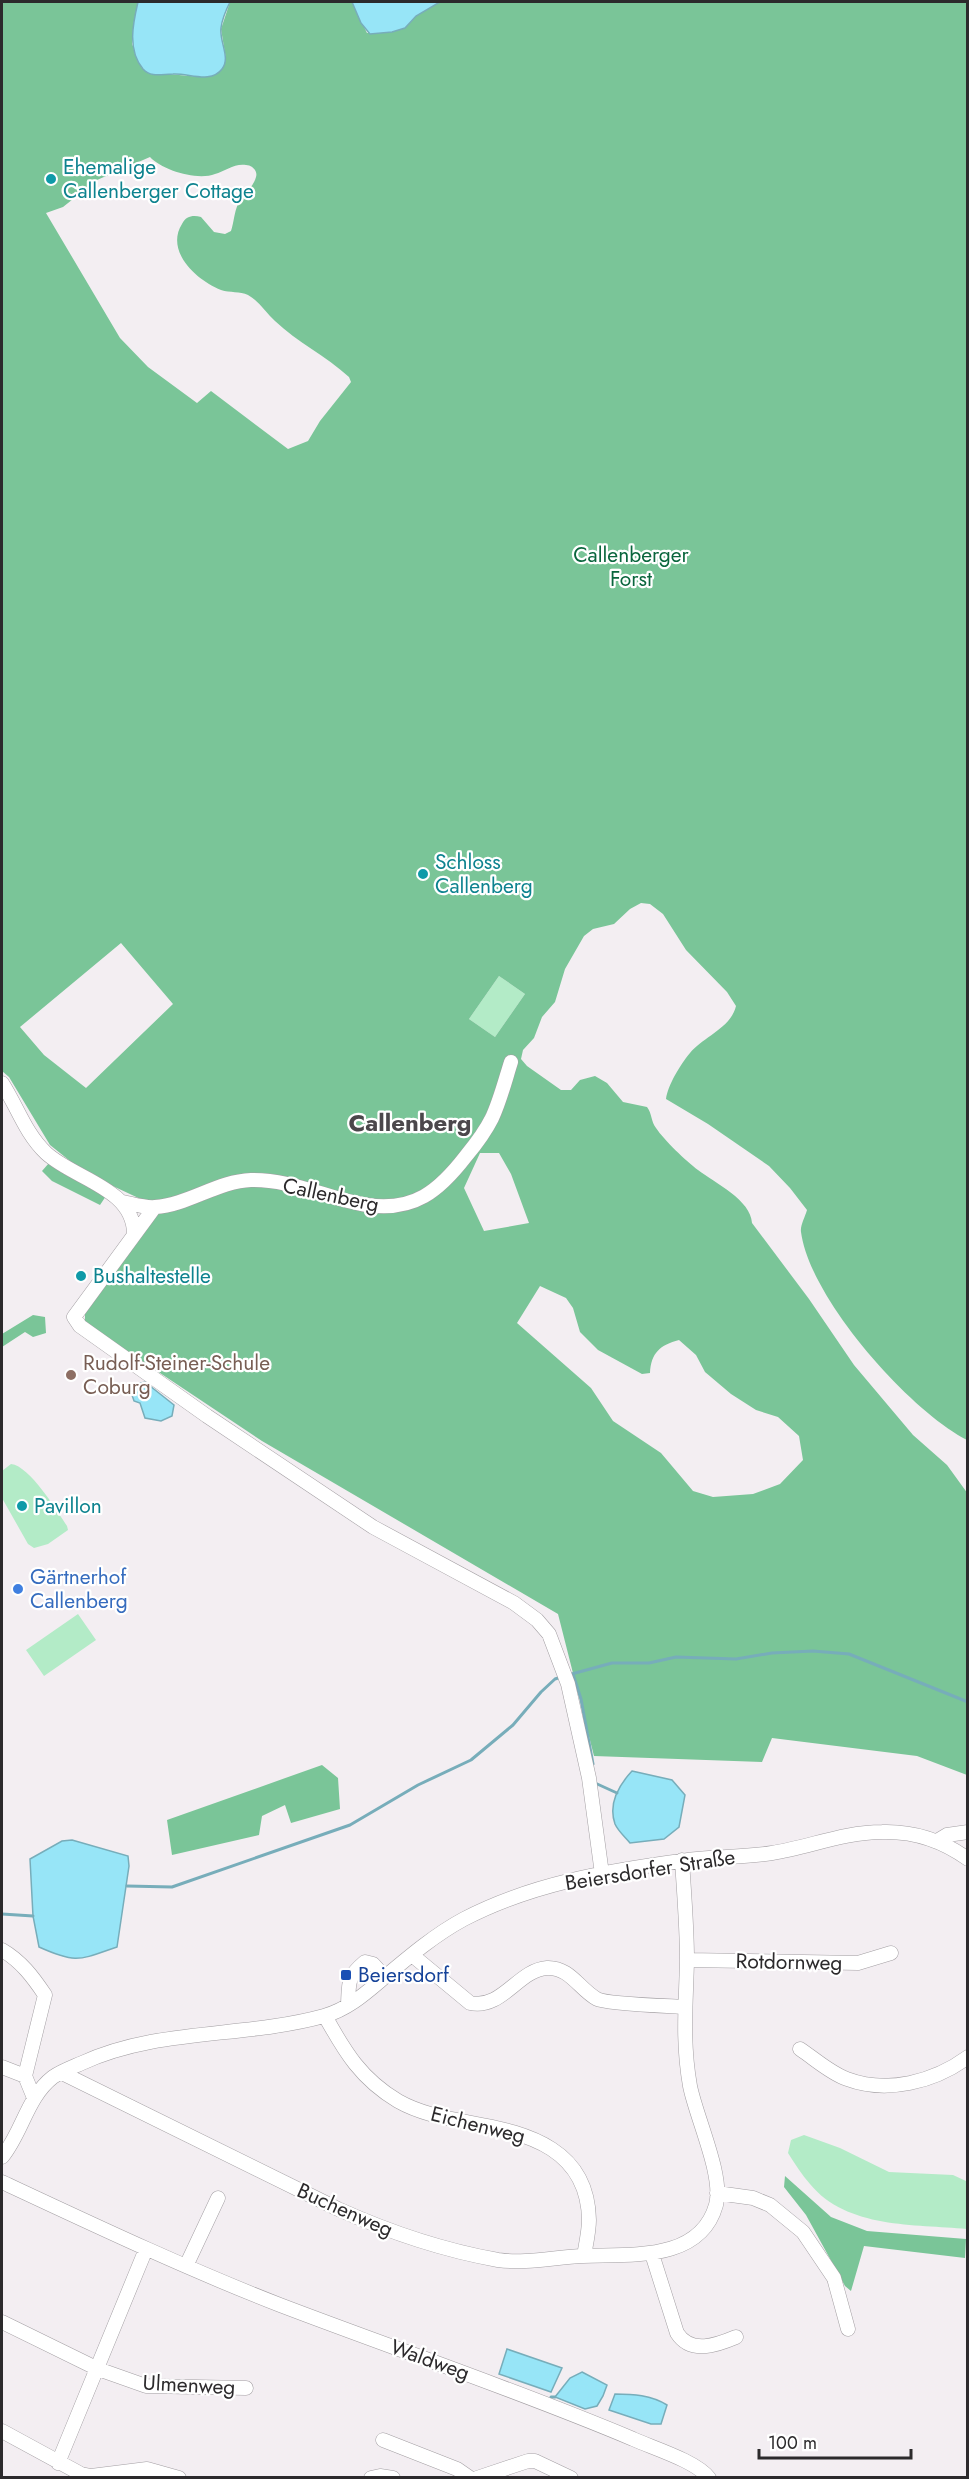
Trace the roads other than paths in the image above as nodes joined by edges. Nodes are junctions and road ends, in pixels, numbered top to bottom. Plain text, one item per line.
1 (511, 1062) dead end
2 (2, 1083) edge
3 (123, 1202) junction
4 (154, 1208) junction
5 (134, 1233) junction
6 (968, 1832) edge
7 (937, 1841) junction
8 (968, 1859) edge
9 (682, 1860) junction
10 (602, 1874) junction
11 (2, 1950) edge
12 (891, 1953) dead end
13 (412, 1955) junction
14 (687, 1960) junction
15 (385, 1977) junction
16 (348, 2005) junction
17 (684, 2007) junction
18 (325, 2016) junction
19 (800, 2049) dead end
20 (968, 2057) edge
21 (2, 2067) edge
22 (62, 2073) junction
23 (25, 2076) junction
24 (34, 2098) junction
25 (2, 2157) edge
26 (2, 2182) edge
27 (717, 2193) junction
28 (218, 2198) dead end
29 (146, 2249) junction
30 (652, 2254) junction
31 (584, 2256) junction
32 (186, 2266) junction
33 (2, 2322) edge
34 (848, 2330) dead end
35 (736, 2337) dead end
36 (98, 2368) junction
37 (246, 2388) dead end
38 (2, 2431) edge
39 (383, 2440) dead end
40 (58, 2463) junction
41 (179, 2478) edge
42 (371, 2478) edge
43 (393, 2478) edge
44 (470, 2478) edge
45 (477, 2478) edge
46 (571, 2478) edge
47 (709, 2478) edge

1 - 4 street, Callenberg
2 - 3 street
3 - 4 street
3 - 5 street
4 - 5 street
5 - 10 street
6 - 7 street
7 - 8 street
7 - 9 street, Beiersdorfer Straße
9 - 10 street, Beiersdorfer Straße
9 - 14 street, Buchenweg
10 - 13 street, Beiersdorfer Straße
11 - 23 street
12 - 14 street, Rotdornweg
13 - 15 street, Beiersdorfer Straße
13 - 17 street
14 - 17 street, Buchenweg
15 - 16 street, Beiersdorfer Straße
15 - 16 street
16 - 18 street, Beiersdorfer Straße
17 - 27 street, Buchenweg
18 - 22 street, Beiersdorfer Straße
18 - 31 street, Eichenweg
19 - 20 street
21 - 23 street
22 - 24 street, Beiersdorfer Straße
22 - 31 street, Buchenweg
23 - 24 street
24 - 25 street, Beiersdorfer Straße
26 - 29 street, Waldweg
27 - 30 street, Buchenweg
27 - 34 street
28 - 32 street
29 - 32 street, Waldweg
29 - 36 street
30 - 31 street, Buchenweg
30 - 35 street
32 - 47 street, Waldweg
33 - 36 street, Ulmenweg
36 - 37 street, Ulmenweg
36 - 40 street
38 - 40 street
39 - 44 street
40 - 41 street
42 - 43 street
45 - 46 street

